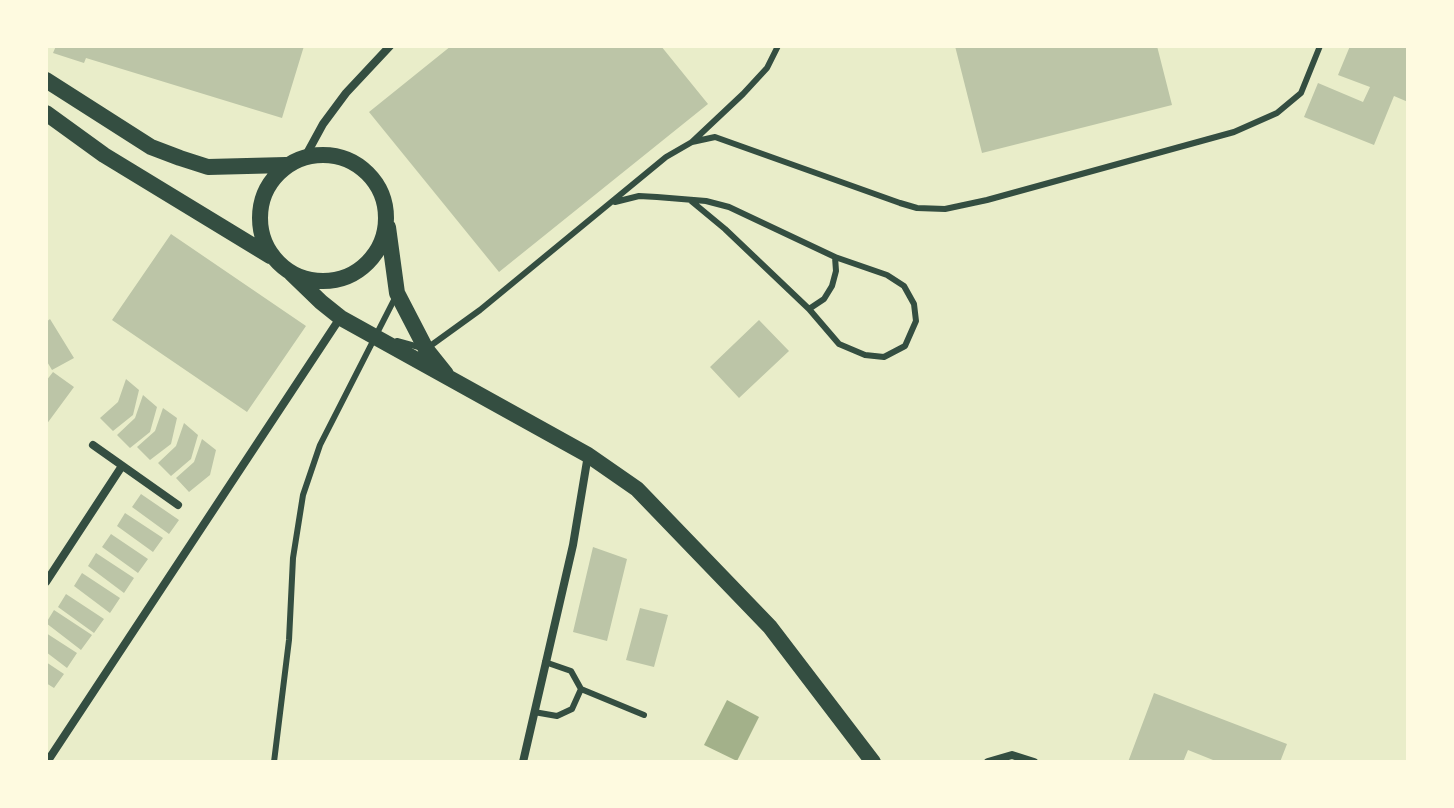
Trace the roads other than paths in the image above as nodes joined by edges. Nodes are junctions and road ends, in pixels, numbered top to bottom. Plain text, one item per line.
1 (390, 46) edge
2 (778, 46) edge
3 (1320, 46) edge
4 (46, 80) edge
5 (47, 115) edge
6 (692, 142) junction
7 (305, 157) junction
8 (286, 165) junction
9 (690, 200) junction
10 (615, 202) junction
11 (387, 220) junction
12 (835, 257) junction
13 (275, 260) junction
14 (291, 273) junction
15 (397, 293) junction
16 (809, 309) junction
17 (341, 318) junction
18 (374, 336) junction
19 (426, 349) junction
20 (452, 381) junction
21 (93, 445) dead end
22 (588, 455) junction
23 (122, 466) junction
24 (178, 505) dead end
25 (46, 582) edge
26 (545, 662) junction
27 (581, 689) junction
28 (534, 712) junction
29 (644, 715) dead end
30 (47, 762) edge
31 (274, 762) edge
32 (523, 762) edge
33 (873, 762) edge
34 (988, 762) edge
35 (1034, 762) edge

1 - 7 street
2 - 6 lane
3 - 6 lane
4 - 8 main road
5 - 13 main road
6 - 10 lane
7 - 8 main road
7 - 11 main road
8 - 13 main road
9 - 10 lane
9 - 12 lane
9 - 16 lane
10 - 19 lane
11 - 14 main road
11 - 15 main road
12 - 16 lane
12 - 16 lane
13 - 14 main road
14 - 17 main road
15 - 18 lane
15 - 19 main road
17 - 18 main road
17 - 30 street
18 - 19 lane
18 - 20 main road
18 - 31 lane
19 - 20 main road
20 - 22 main road
21 - 23 street
22 - 26 street
22 - 33 main road
23 - 24 street
23 - 25 street
26 - 27 lane
26 - 28 street
27 - 28 lane
27 - 29 lane
28 - 32 street
34 - 35 street

